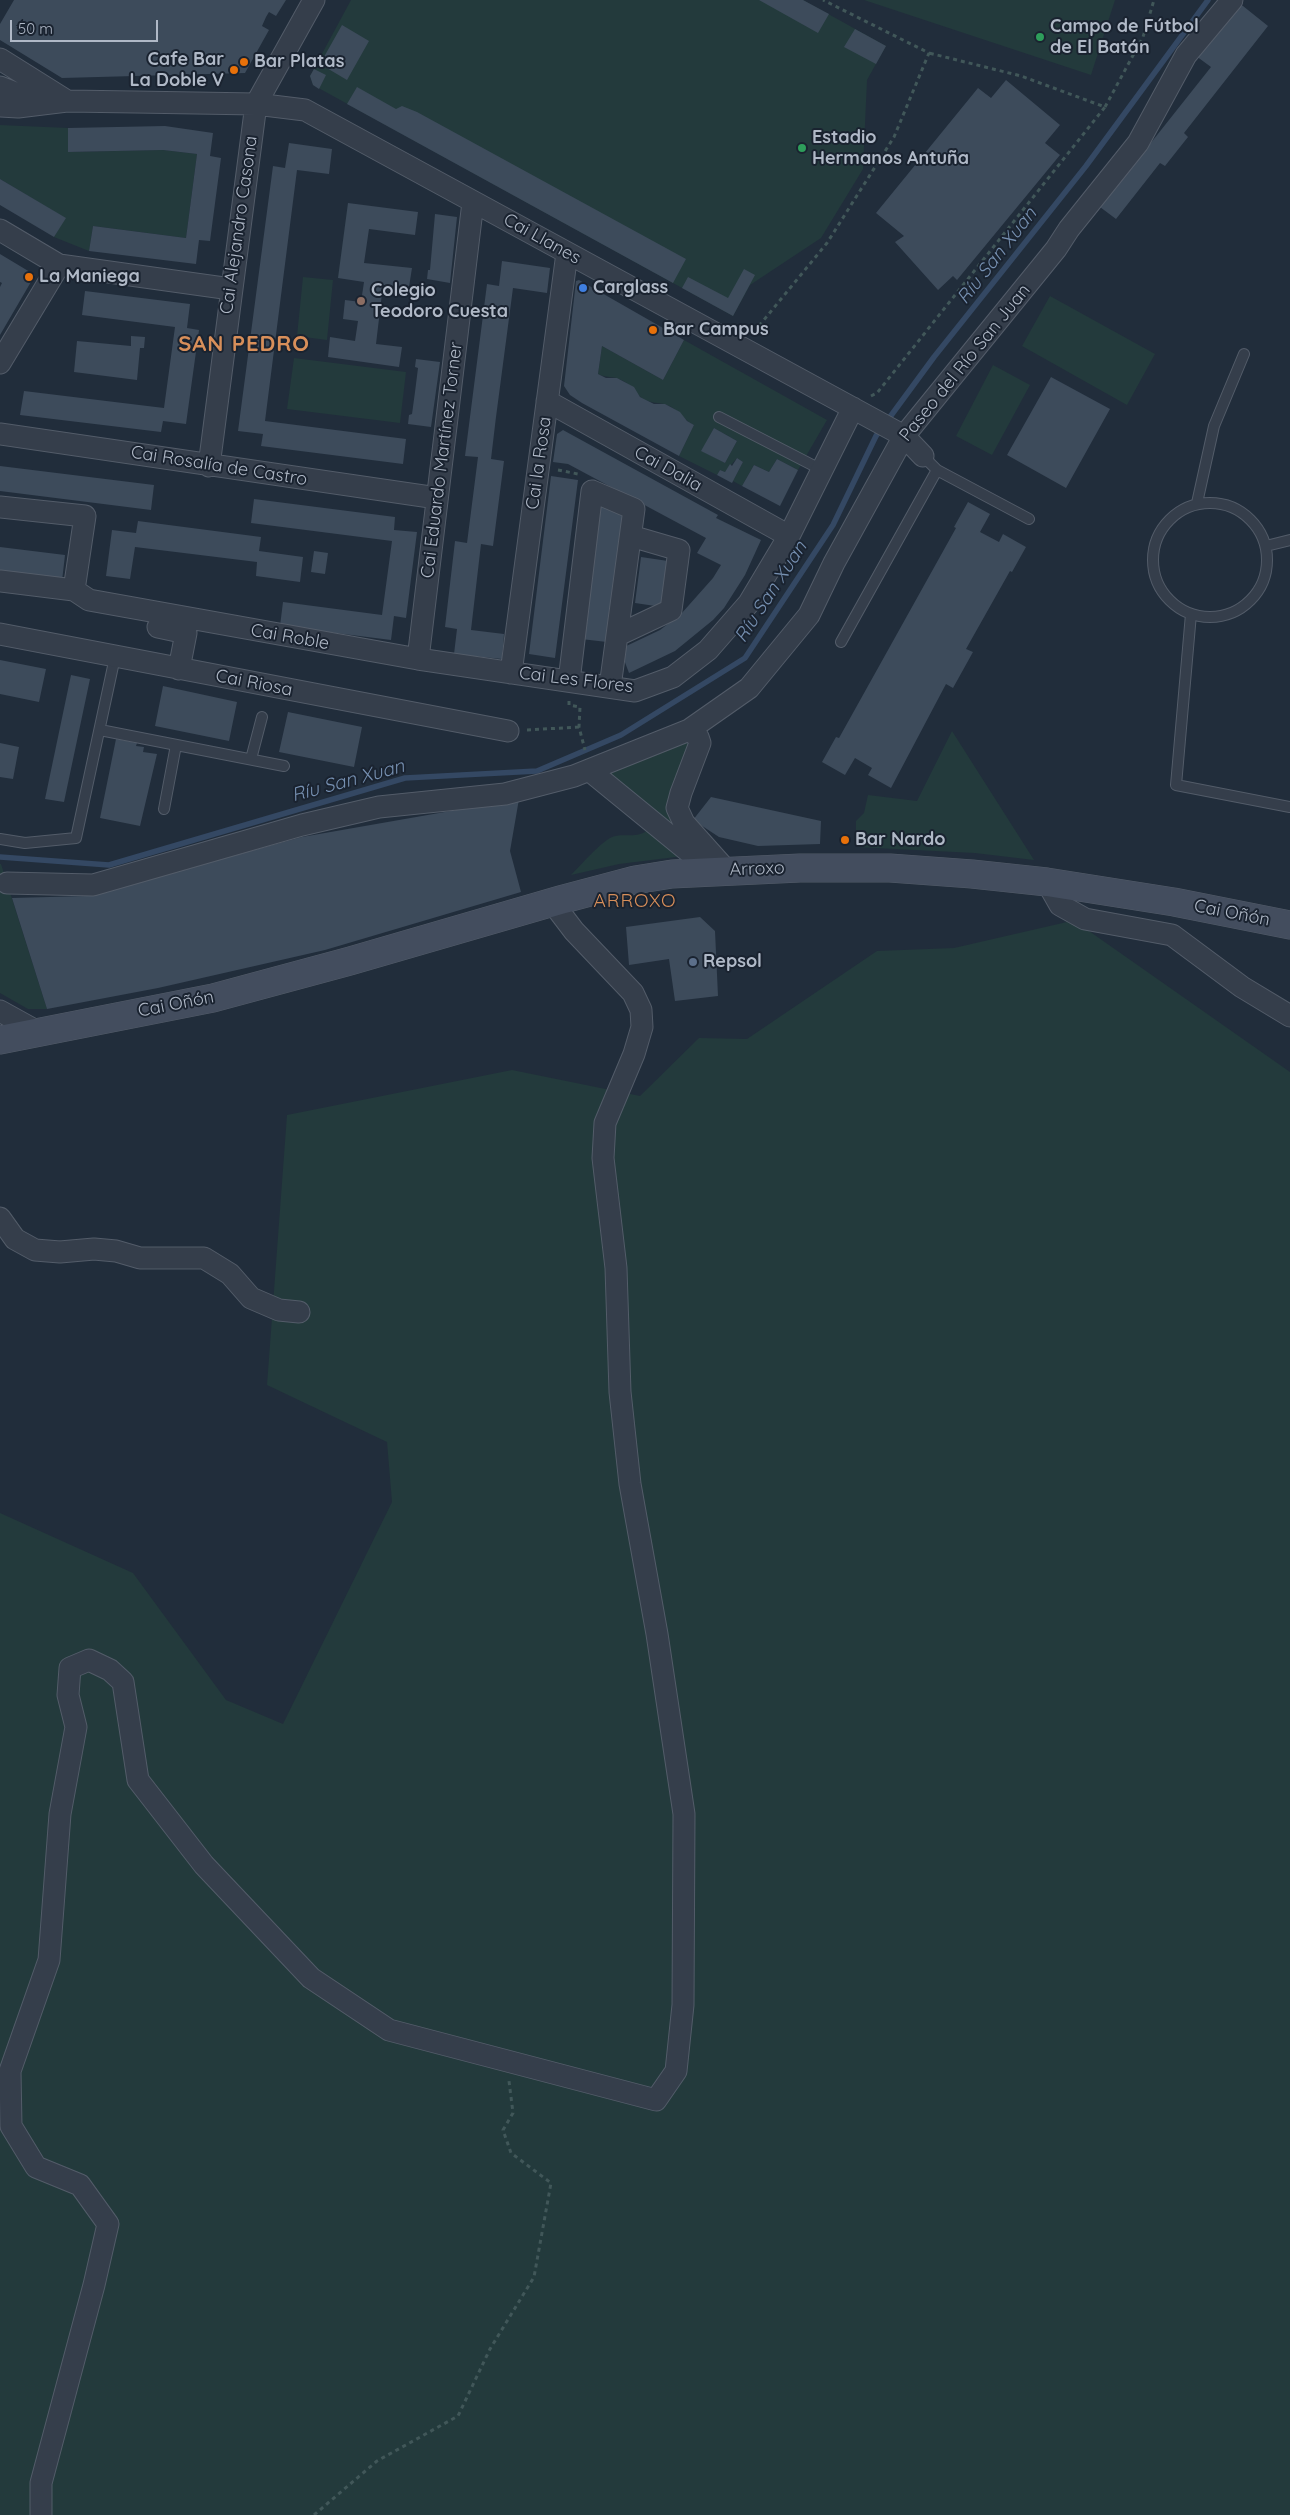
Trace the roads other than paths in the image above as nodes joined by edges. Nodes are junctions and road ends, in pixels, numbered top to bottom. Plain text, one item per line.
1 (314, 0) edge
2 (1232, 0) edge
3 (0, 59) edge
4 (0, 87) edge
5 (67, 101) junction
6 (256, 104) junction
7 (0, 106) edge
8 (474, 202) junction
9 (0, 230) edge
10 (567, 253) junction
11 (59, 265) junction
12 (231, 289) junction
13 (1244, 354) dead end
14 (0, 363) edge
15 (547, 401) junction
16 (853, 408) junction
17 (719, 417) dead end
18 (0, 434) edge
19 (904, 436) junction
20 (930, 463) junction
21 (209, 466) junction
22 (822, 470) junction
23 (438, 498) junction
24 (1196, 503) junction
25 (0, 507) edge
26 (1029, 519) dead end
27 (631, 536) junction
28 (789, 536) junction
29 (1290, 540) edge
30 (1266, 546) junction
31 (0, 581) edge
32 (74, 590) junction
33 (157, 613) junction
34 (1191, 614) junction
35 (0, 634) edge
36 (618, 636) junction
37 (841, 642) dead end
38 (115, 657) junction
39 (418, 659) junction
40 (179, 669) junction
41 (511, 673) junction
42 (565, 680) junction
43 (610, 687) junction
44 (262, 717) dead end
45 (100, 730) junction
46 (689, 730) junction
47 (508, 731) road end
48 (176, 745) junction
49 (251, 759) junction
50 (284, 766) dead end
51 (589, 770) junction
52 (1290, 807) edge
53 (164, 809) dead end
54 (0, 839) edge
55 (717, 870) junction
56 (1047, 882) junction
57 (7, 883) dead end
58 (552, 902) junction
59 (1174, 902) joint
60 (1290, 925) edge
61 (350, 961) joint
62 (0, 1011) edge
63 (1290, 1016) edge
64 (38, 1032) junction
65 (0, 1040) edge
66 (0, 1218) edge
67 (299, 1312) dead end
68 (41, 2515) edge

1 - 6 street
2 - 19 street, Paseo del Río San Juan
3 - 5 street
4 - 5 street
5 - 6 street, Cai Llanes
5 - 7 street
6 - 8 street, Cai Llanes
6 - 12 street, Cai Alejandro Casona
8 - 10 street, Cai Llanes
8 - 23 street, Cai Eduardo Martínez Torner
9 - 11 street
10 - 15 street, Cai la Rosa
10 - 16 street, Cai Llanes
11 - 12 street
11 - 14 street
12 - 21 street, Cai Alejandro Casona
13 - 24 lane
15 - 28 street, Cai Dalia
15 - 41 street, Cai la Rosa
16 - 19 street, Cai Llanes
16 - 22 street, Cai Les Flores
17 - 22 lane
18 - 21 street, Cai Rosalía de Castro
19 - 20 street, Cai Llanes
19 - 46 street, Paseo del Río San Juan
20 - 26 lane
20 - 37 lane
21 - 23 street, Cai Rosalía de Castro
22 - 28 street, Cai Les Flores
23 - 39 street, Cai Eduardo Martínez Torner
24 - 30 lane
24 - 34 lane
25 - 32 street
27 - 36 street
27 - 36 street
27 - 42 street
28 - 43 street, Cai Les Flores
29 - 30 lane
30 - 34 lane
31 - 32 street
32 - 33 street, Cai Roble
33 - 39 street, Cai Roble
33 - 40 street
34 - 52 lane
35 - 38 street, Cai Riosa
36 - 43 street
38 - 40 street, Cai Riosa
38 - 45 lane
39 - 41 street, Cai Roble
40 - 47 street, Cai Riosa
41 - 42 street, Cai Les Flores
42 - 43 street, Cai Les Flores
44 - 49 lane
45 - 48 lane
45 - 54 lane
46 - 51 street, Paseo del Río San Juan
46 - 55 street
48 - 49 lane
48 - 53 lane
49 - 50 lane
51 - 55 street
51 - 57 street, Paseo del Río San Juan
55 - 56 street, Arroxo
55 - 58 street, Arroxo
56 - 59 street, Arroxo
56 - 63 street
58 - 61 street, Arroxo
58 - 68 street
59 - 60 street, Cai Oñón
61 - 64 street, Cai Oñón
62 - 64 street
64 - 65 street, Cai Oñón
66 - 67 street

